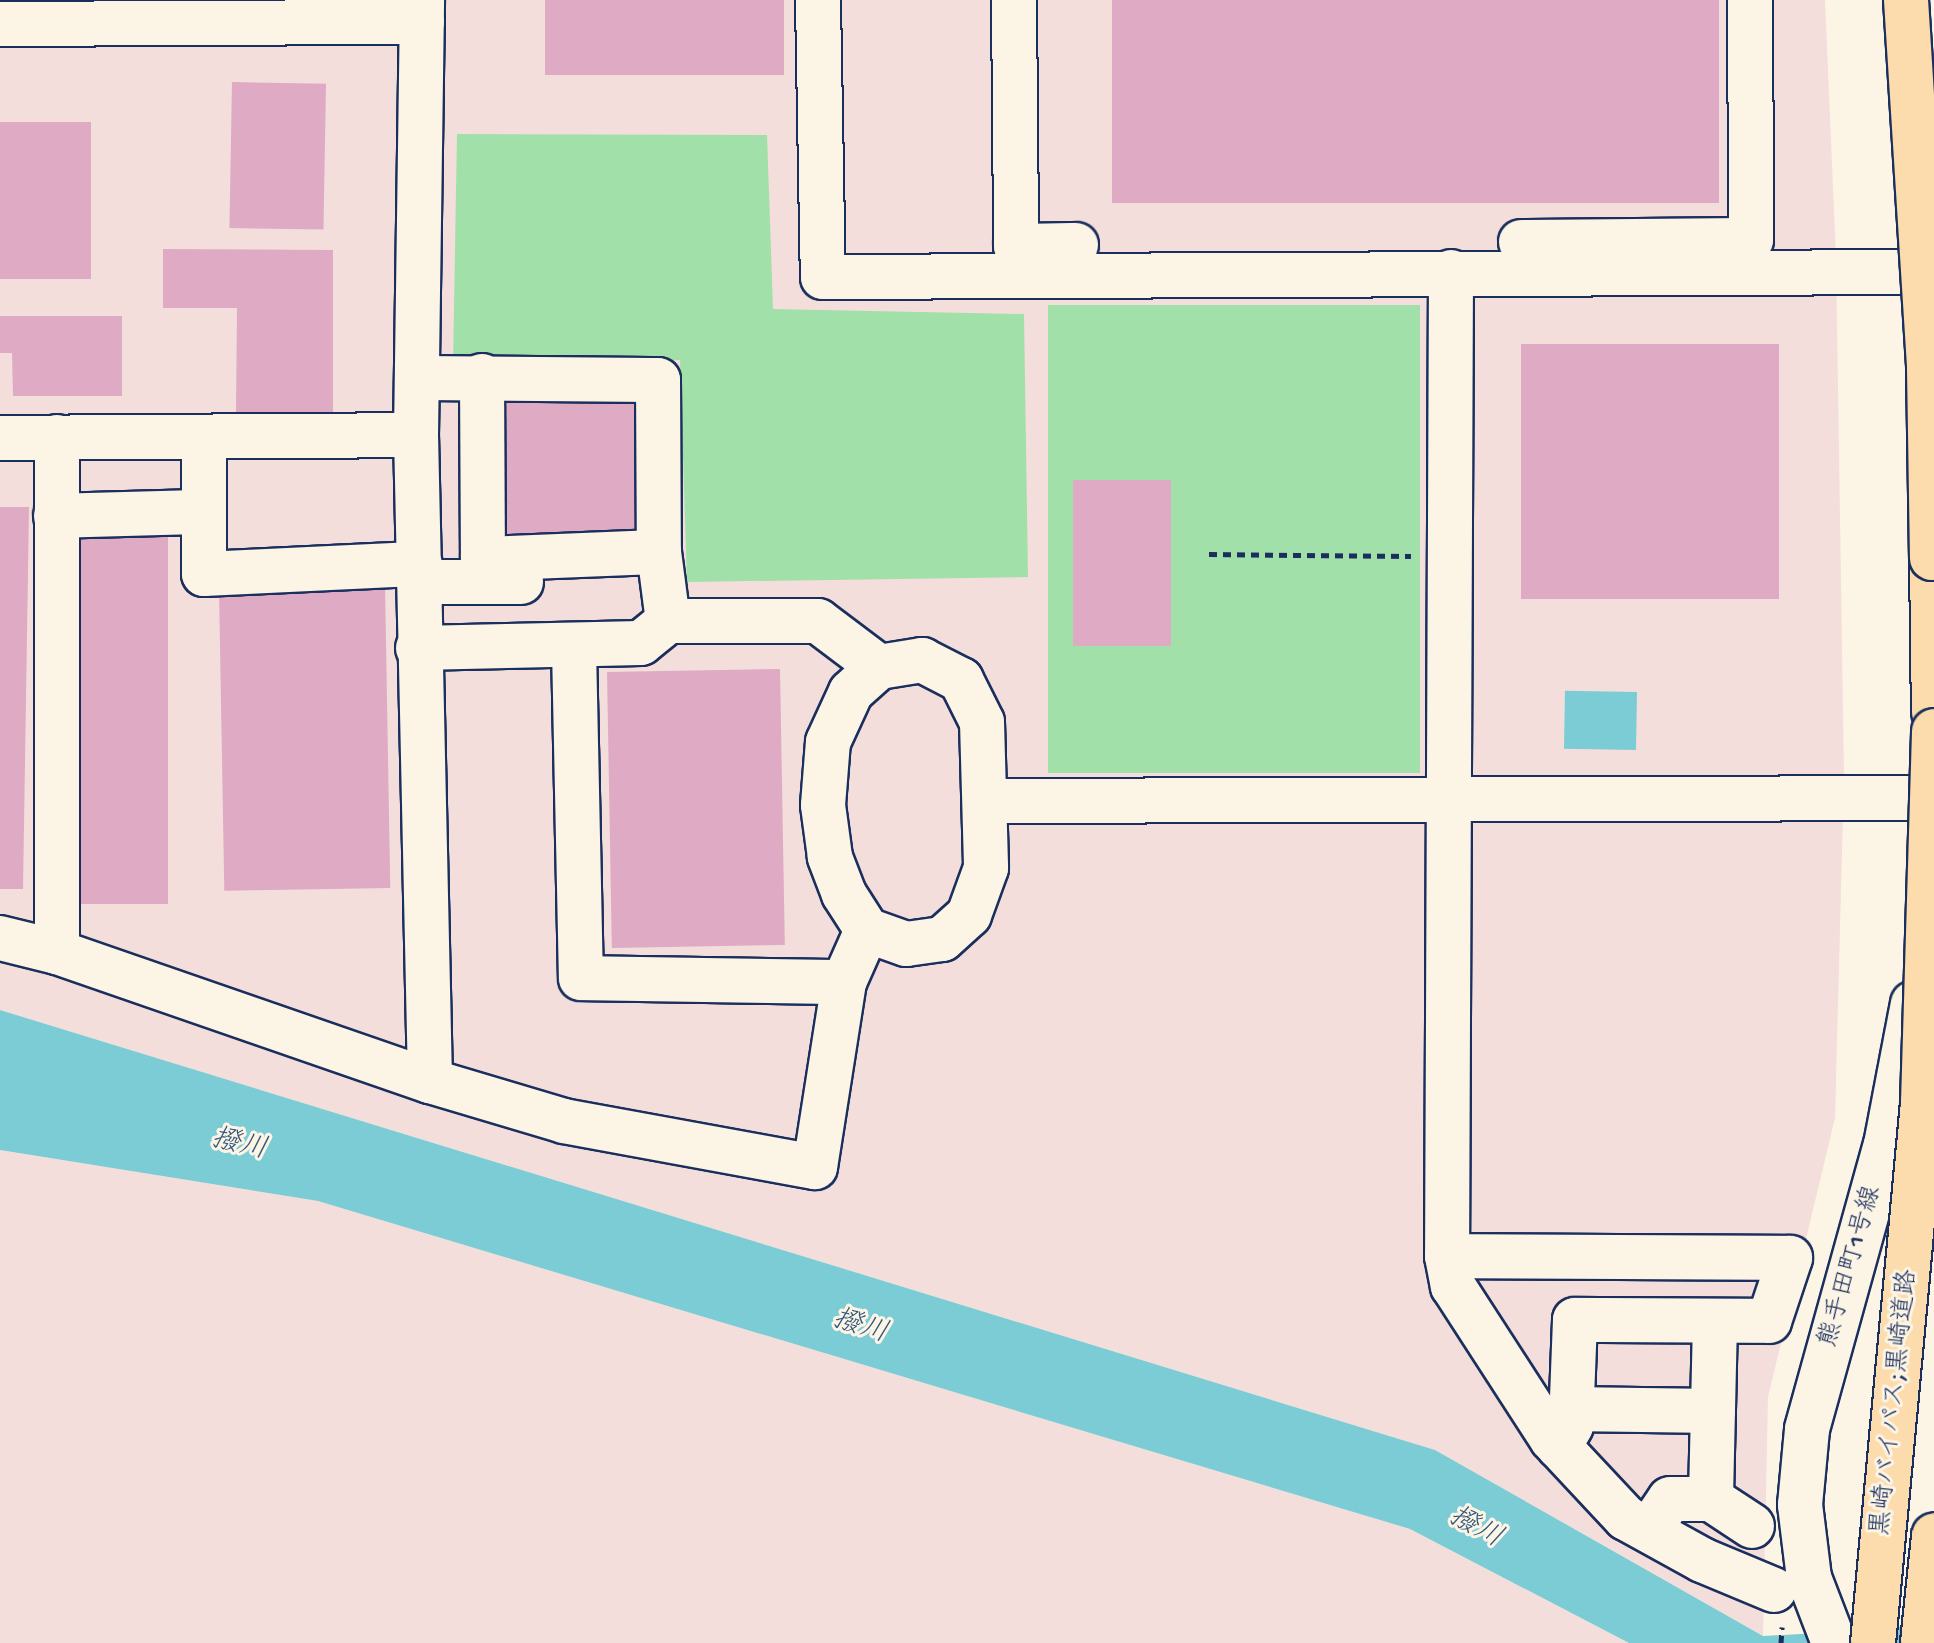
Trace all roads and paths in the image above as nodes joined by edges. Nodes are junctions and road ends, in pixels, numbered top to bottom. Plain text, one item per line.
1 (818, 0) edge
2 (1014, 0) edge
3 (1750, 0) edge
4 (1906, 0) edge
5 (1923, 0) edge
6 (422, 11) edge
7 (243, 12) edge
8 (0, 24) edge
9 (1451, 272) junction
10 (1934, 272) edge
11 (1929, 368) junction
12 (482, 376) junction
13 (417, 378) junction
14 (416, 435) junction
15 (57, 437) junction
16 (0, 438) edge
17 (204, 438) junction
18 (203, 512) junction
19 (56, 516) junction
20 (1209, 554) dead end
21 (1452, 557) junction
22 (420, 573) junction
23 (663, 585) junction
24 (418, 648) junction
25 (574, 648) junction
26 (879, 667) junction
27 (1934, 712) edge
28 (1934, 731) edge
29 (1448, 798) junction
30 (1934, 798) edge
31 (988, 801) junction
32 (1934, 888) edge
33 (867, 930) junction
34 (0, 938) edge
35 (57, 952) junction
36 (844, 982) junction
37 (430, 1081) junction
38 (1447, 1256) junction
39 (1715, 1321) junction
40 (1713, 1411) junction
41 (1565, 1428) junction
42 (1711, 1499) junction
43 (1752, 1526) dead end
44 (1649, 1530) junction
45 (1934, 1536) edge
46 (1774, 1590) dead end
47 (1834, 1643) edge
48 (1873, 1643) edge
49 (1923, 1643) edge

1 - 9 street
2 - 3 street
4 - 11 highway, bridge
5 - 11 highway, bridge
6 - 7 street
6 - 13 street
7 - 8 street
9 - 10 street
9 - 21 street
11 - 27 highway, bridge
12 - 13 street
12 - 23 street
12 - 23 street
13 - 14 street
14 - 17 street
14 - 22 street
15 - 16 street
15 - 17 street
15 - 19 street
17 - 18 street
18 - 19 street
18 - 22 street
19 - 35 street
20 - 21 path
21 - 29 street
22 - 23 street
22 - 24 street
23 - 25 street
23 - 26 street
24 - 25 street
24 - 37 street
25 - 36 street
26 - 31 street
26 - 33 street
28 - 48 highway, 黒崎バイパス;黒崎道路, bridge
29 - 30 street
29 - 31 street
29 - 38 street
31 - 33 street
32 - 47 street, 熊手田町1号線
33 - 36 street
34 - 35 street
35 - 37 street
36 - 37 street
38 - 39 street
38 - 41 street
39 - 40 street
39 - 41 street
40 - 41 street
40 - 42 street
41 - 44 street
42 - 43 street
42 - 44 street
44 - 46 street
45 - 49 highway, 黒崎バイパス;黒崎道路

